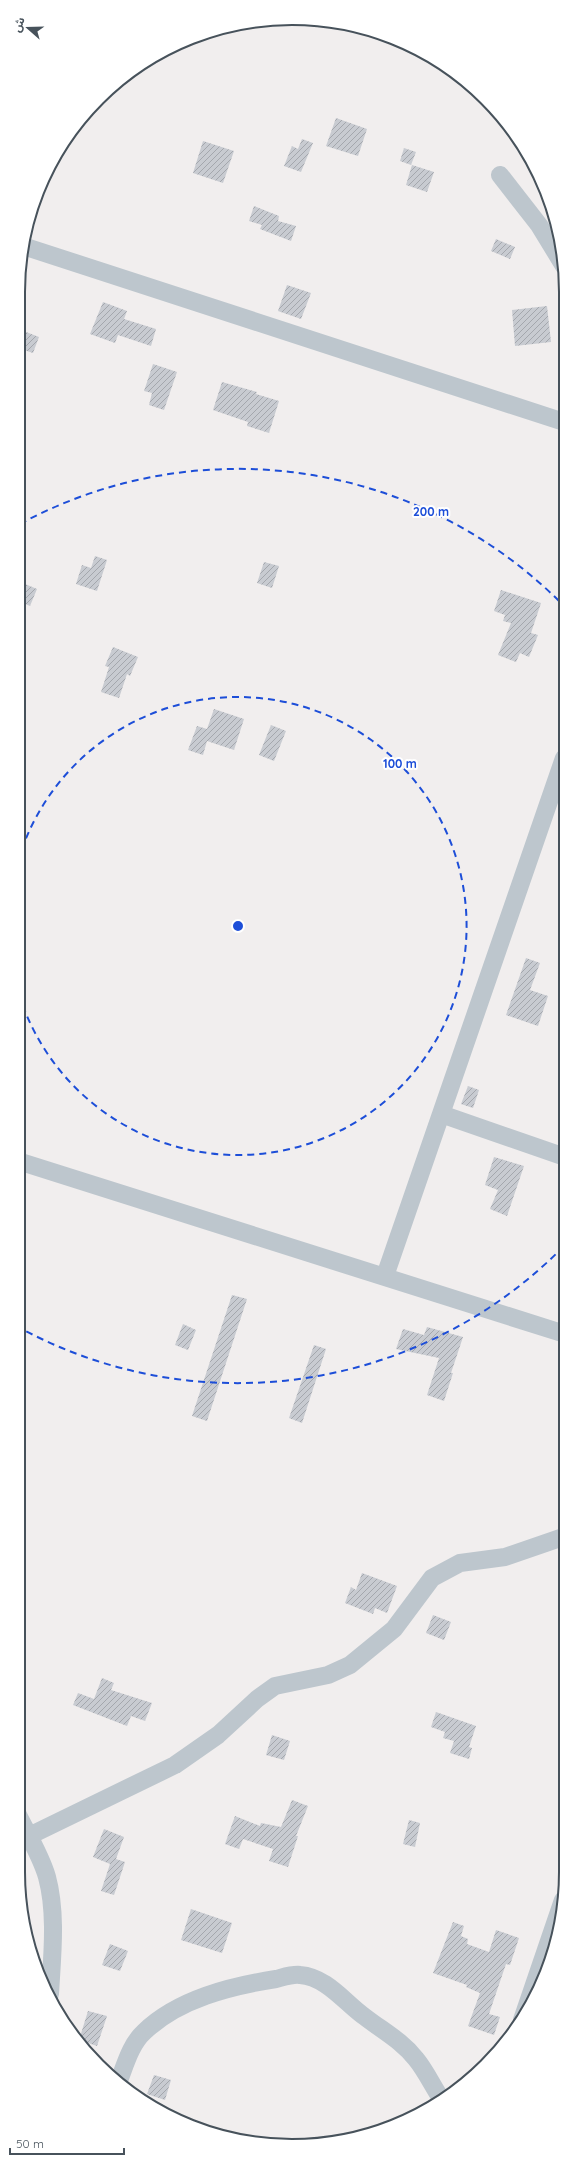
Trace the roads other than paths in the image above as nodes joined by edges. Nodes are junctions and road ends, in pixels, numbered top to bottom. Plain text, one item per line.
1 (500, 175) dead end
2 (29, 248) edge
3 (556, 254) edge
4 (559, 420) edge
5 (559, 772) edge
6 (441, 1114) junction
7 (559, 1155) edge
8 (25, 1163) edge
9 (385, 1276) junction
10 (559, 1332) edge
11 (559, 1538) edge
12 (25, 1828) edge
13 (29, 1836) junction
14 (552, 1932) edge
15 (535, 1982) edge
16 (50, 1984) edge
17 (120, 2077) edge
18 (439, 2095) edge

1 - 3 street
2 - 4 street
5 - 6 street
6 - 7 street
6 - 9 street
8 - 9 street
9 - 10 street
11 - 13 street
12 - 13 street
13 - 16 street
14 - 15 street
17 - 18 street

